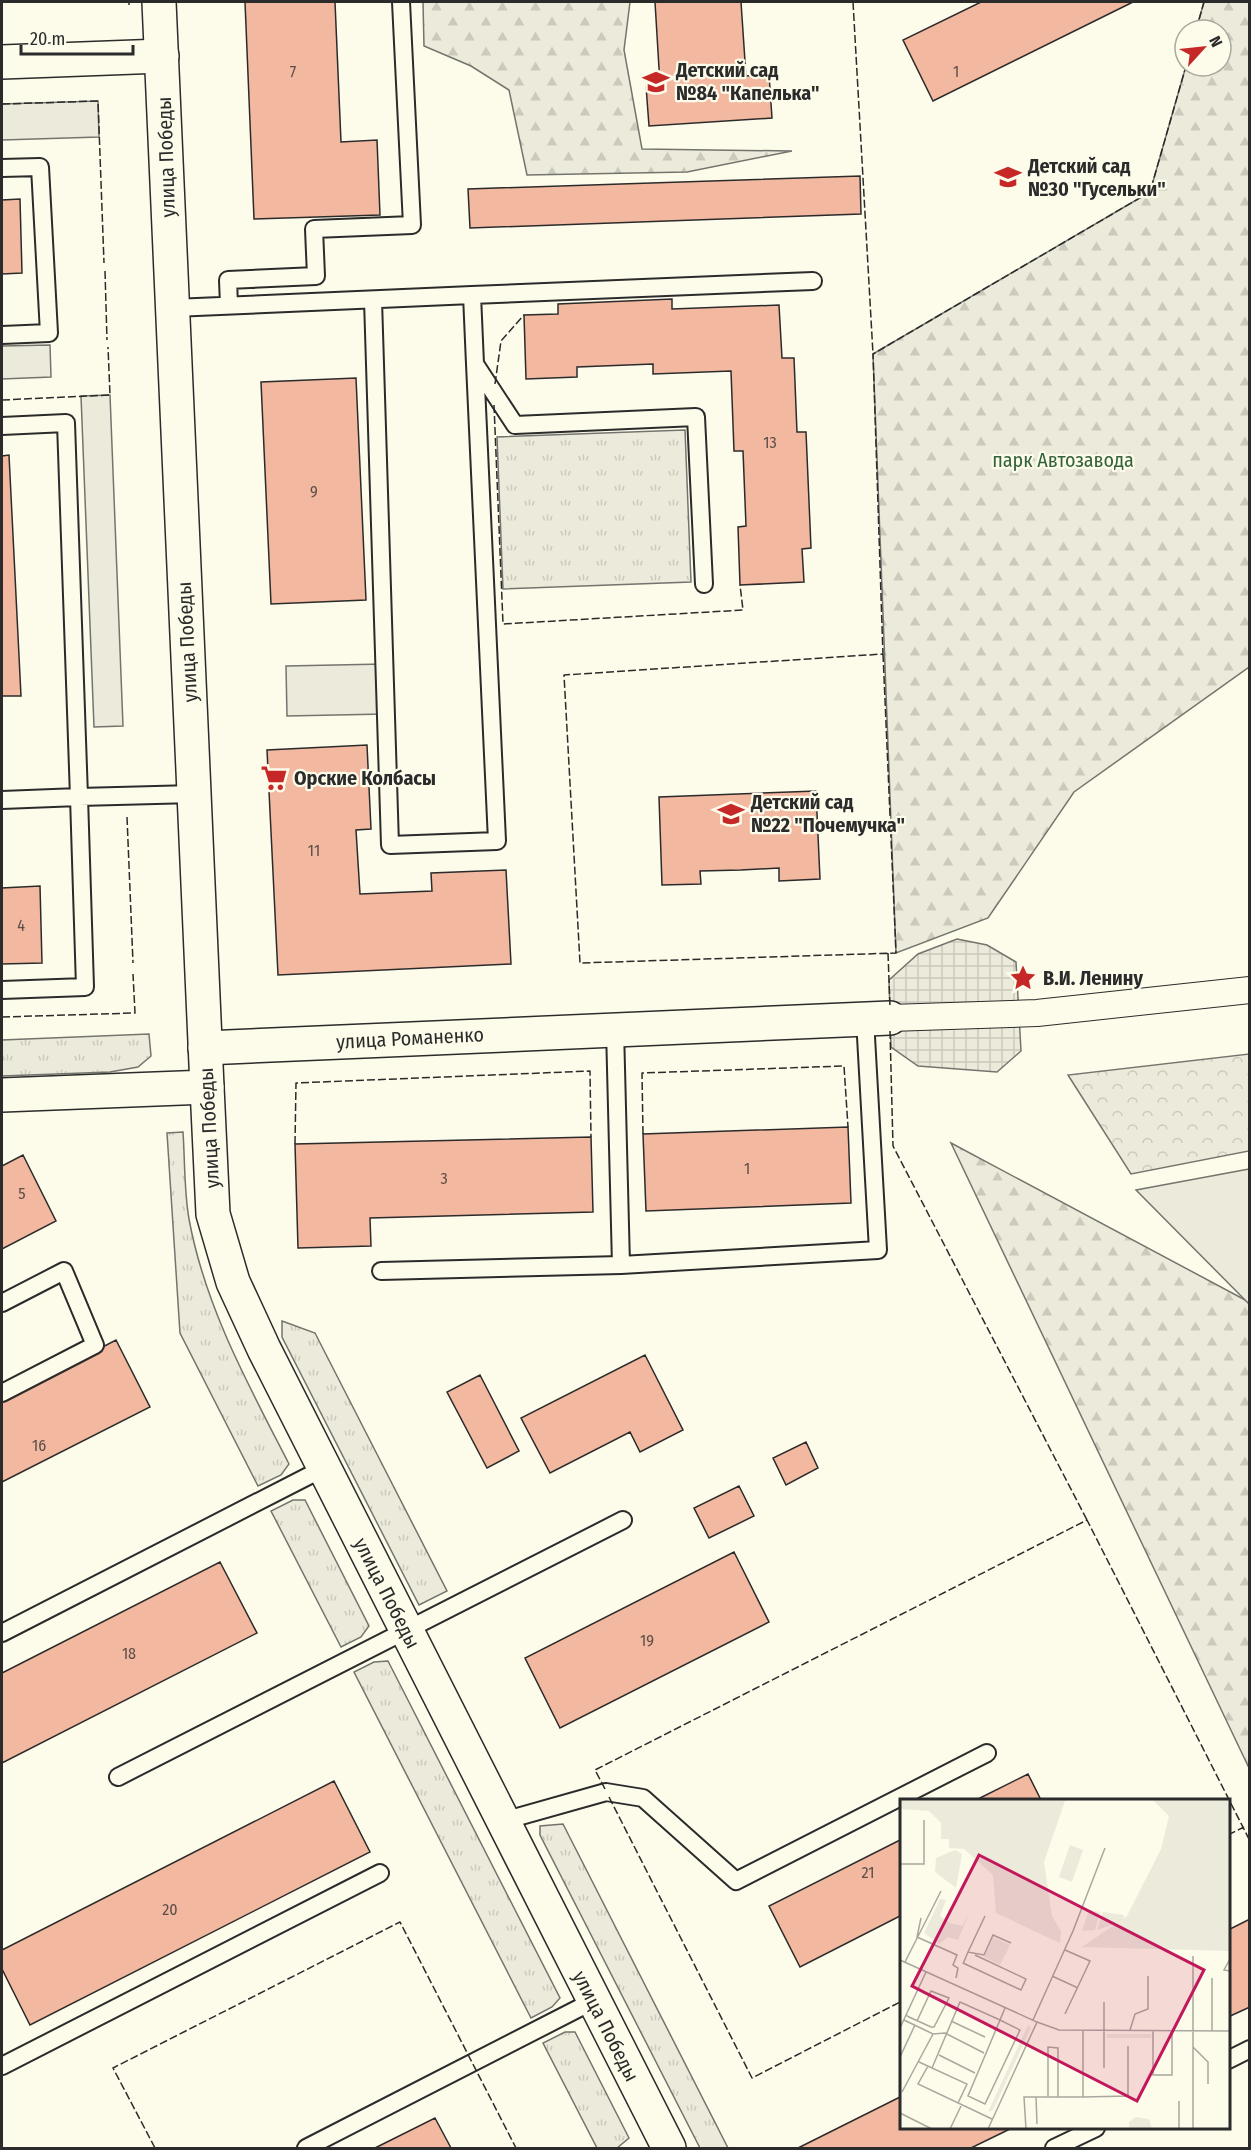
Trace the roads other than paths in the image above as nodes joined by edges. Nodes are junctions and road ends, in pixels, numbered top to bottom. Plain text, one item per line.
1 (159, 2) edge
2 (401, 2) edge
3 (162, 56) junction
4 (2, 62) edge
5 (2, 168) edge
6 (813, 281) dead end
7 (472, 295) junction
8 (373, 300) junction
9 (229, 305) junction
10 (172, 308) junction
11 (2, 335) edge
12 (476, 364) junction
13 (2, 426) edge
14 (704, 584) dead end
15 (194, 794) junction
16 (79, 797) junction
17 (2, 800) edge
18 (2, 990) edge
19 (1250, 990) edge
20 (878, 1019) junction
21 (615, 1029) junction
22 (205, 1048) junction
23 (207, 1087) junction
24 (2, 1095) edge
25 (621, 1265) junction
26 (381, 1271) dead end
27 (2, 1303) edge
28 (2, 1393) edge
29 (324, 1468) junction
30 (623, 1520) dead end
31 (406, 1630) junction
32 (2, 1633) edge
33 (987, 1753) dead end
34 (117, 1777) dead end
35 (503, 1821) junction
36 (380, 1873) dead end
37 (593, 2001) junction
38 (1250, 2049) edge
39 (1230, 2059) edge
40 (2, 2066) edge
41 (1092, 2129) edge
42 (660, 2146) edge
43 (306, 2148) edge
44 (1054, 2148) edge

1 - 3 street, улица Победы
2 - 9 lane
3 - 4 street
3 - 10 street, улица Победы
5 - 11 lane
6 - 7 lane
7 - 8 lane
7 - 12 lane
8 - 9 lane
8 - 12 lane
9 - 10 lane
10 - 15 street, улица Победы
12 - 14 lane
13 - 16 lane
15 - 16 lane
15 - 22 street, улица Победы
16 - 17 lane
16 - 18 lane
19 - 20 street
20 - 21 street, улица Романенко
20 - 25 lane
21 - 22 street, улица Романенко
21 - 25 lane
22 - 23 street, улица Победы
23 - 24 street
23 - 29 street, улица Победы
25 - 26 lane
27 - 28 lane
29 - 31 street, улица Победы
29 - 32 lane
30 - 31 lane
31 - 34 lane
31 - 35 street, улица Победы
33 - 35 lane
35 - 37 street, улица Победы
36 - 40 lane
37 - 42 street, улица Победы
37 - 43 lane
38 - 39 lane
41 - 44 lane

